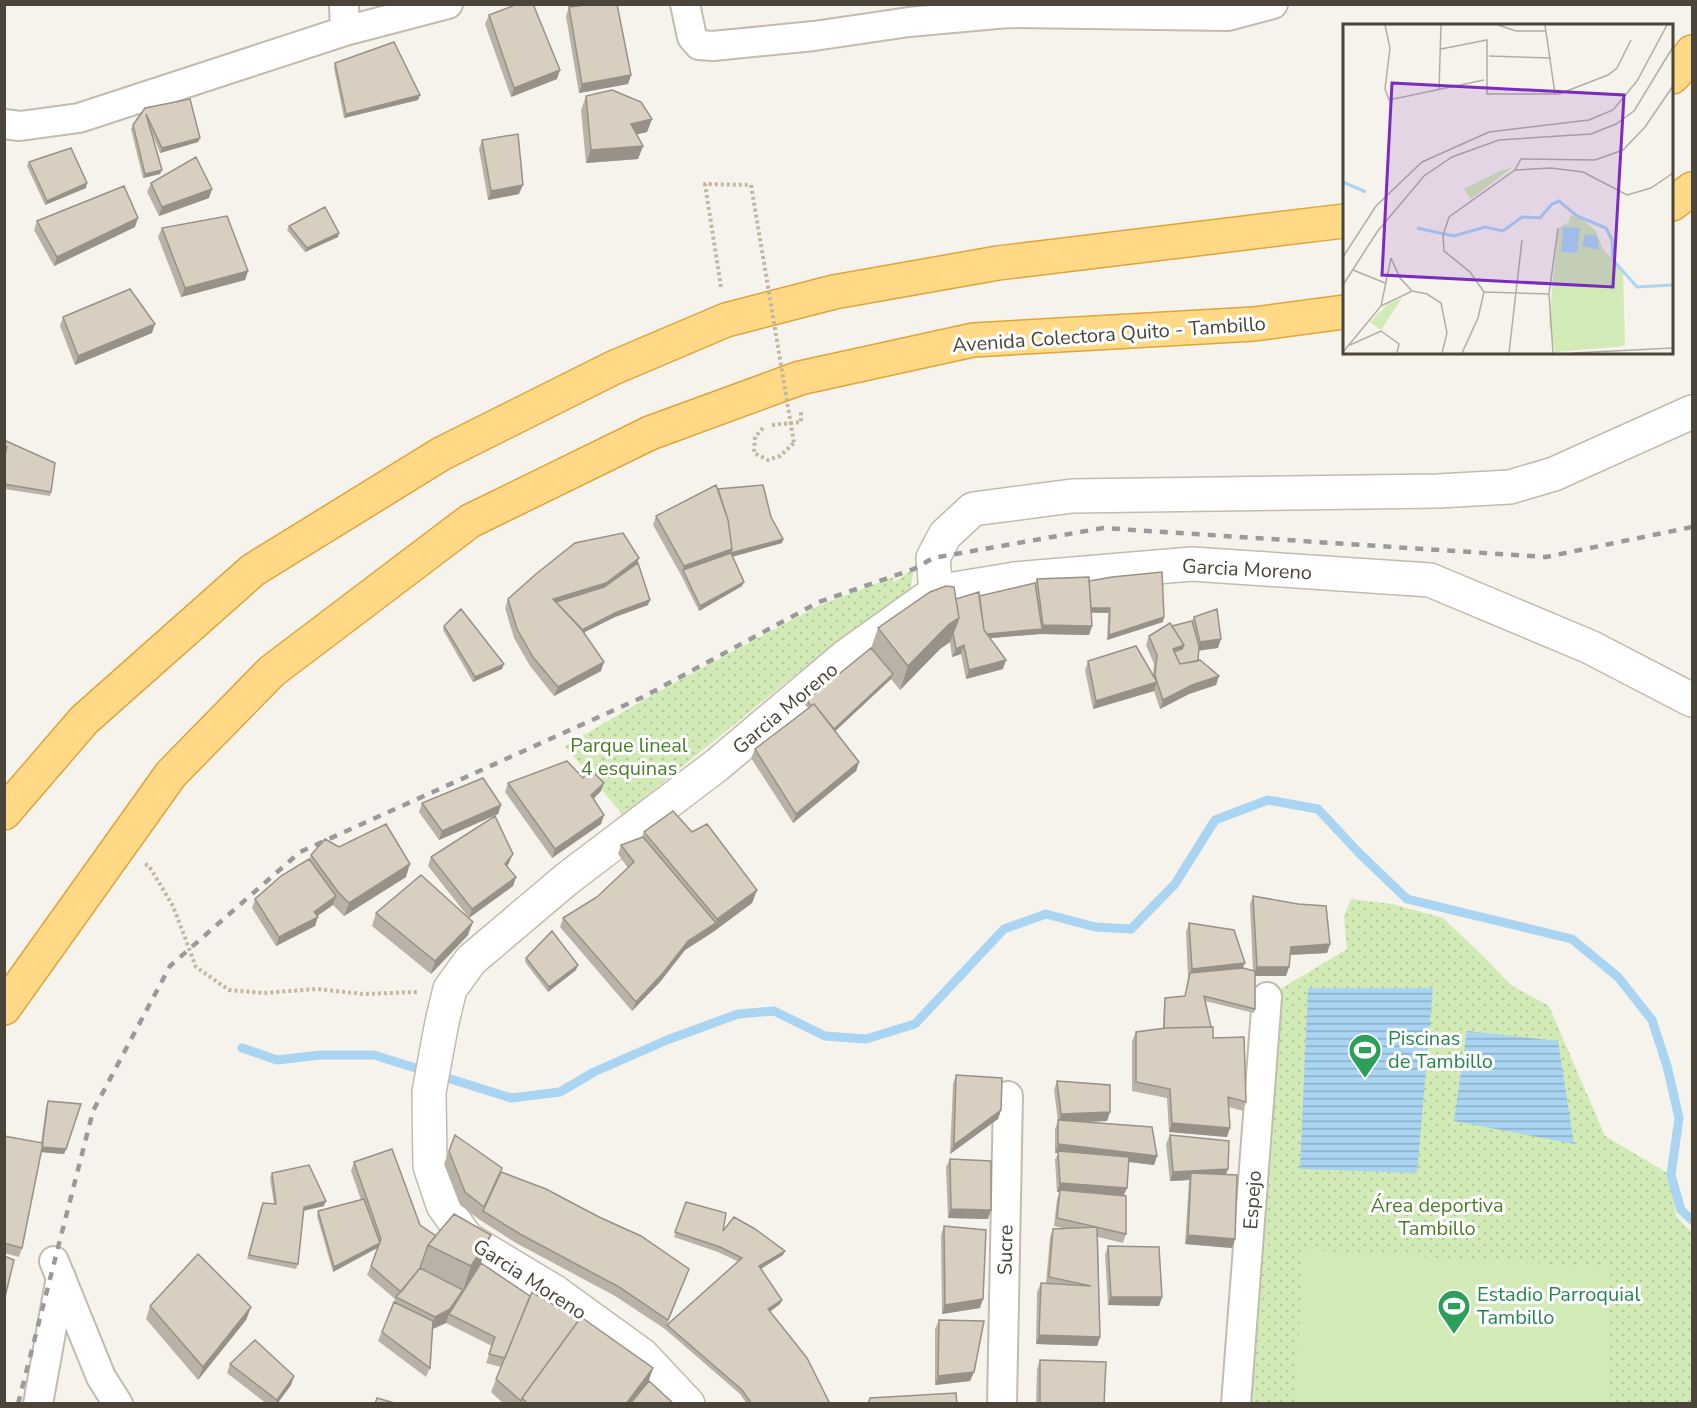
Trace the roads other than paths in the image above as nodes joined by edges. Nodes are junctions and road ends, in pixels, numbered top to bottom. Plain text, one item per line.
1 (448, 4) edge
2 (685, 4) edge
3 (1273, 4) edge
4 (1196, 10) edge
5 (344, 17) edge
6 (1692, 52) edge
7 (1673, 74) edge
8 (4, 124) edge
9 (1692, 189) edge
10 (1673, 203) edge
11 (1343, 220) edge
12 (1343, 312) edge
13 (1692, 412) edge
14 (936, 592) junction
15 (1692, 700) edge
16 (4, 813) edge
17 (1267, 997) dead end
18 (4, 1008) edge
19 (1008, 1096) dead end
20 (38, 1404) edge
21 (118, 1404) edge
22 (688, 1404) edge
23 (1002, 1404) edge
24 (1236, 1404) edge

1 - 5 street
2 - 4 street
3 - 4 street
5 - 8 street
6 - 7 highway
9 - 10 highway
11 - 16 highway
12 - 18 highway, Avenida Colectora Quito - Tambillo
13 - 14 street
14 - 15 street, Garcia Moreno
14 - 22 street, Garcia Moreno
17 - 24 street, Espejo
19 - 23 street, Sucre
20 - 21 street

